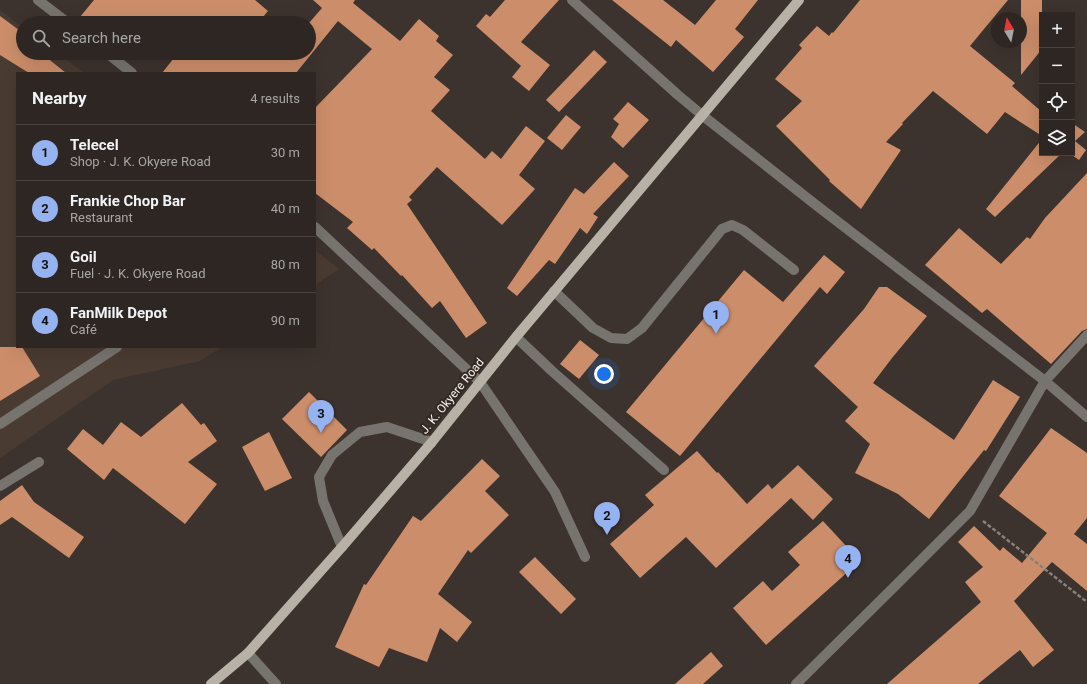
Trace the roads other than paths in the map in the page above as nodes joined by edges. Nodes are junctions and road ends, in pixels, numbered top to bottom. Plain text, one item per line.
1 (38, 0) edge
2 (572, 0) edge
3 (799, 0) edge
4 (59, 16) edge
5 (116, 60) edge
6 (131, 72) edge
7 (702, 115) junction
8 (316, 228) edge
9 (794, 270) dead end
10 (554, 291) junction
11 (1087, 335) edge
12 (516, 337) junction
13 (115, 348) edge
14 (1044, 381) junction
15 (480, 382) junction
16 (1087, 417) edge
17 (0, 424) edge
18 (432, 442) junction
19 (39, 462) dead end
20 (664, 470) dead end
21 (0, 486) edge
22 (342, 547) junction
23 (585, 557) dead end
24 (248, 653) junction
25 (211, 684) edge
26 (276, 684) edge
27 (796, 684) edge

1 - 4 street
2 - 7 street
3 - 7 main road, J. K. Okyere Road
5 - 6 street
7 - 10 main road, J. K. Okyere Road
7 - 14 street
8 - 15 street
9 - 10 street
10 - 12 main road, J. K. Okyere Road
11 - 14 street
12 - 15 main road, J. K. Okyere Road
12 - 20 street
13 - 17 street
14 - 16 street
14 - 27 street
15 - 18 main road, J. K. Okyere Road
15 - 23 street
18 - 22 main road, J. K. Okyere Road
18 - 22 street
19 - 21 street
22 - 24 main road, J. K. Okyere Road
24 - 25 main road, J. K. Okyere Road
24 - 26 street

